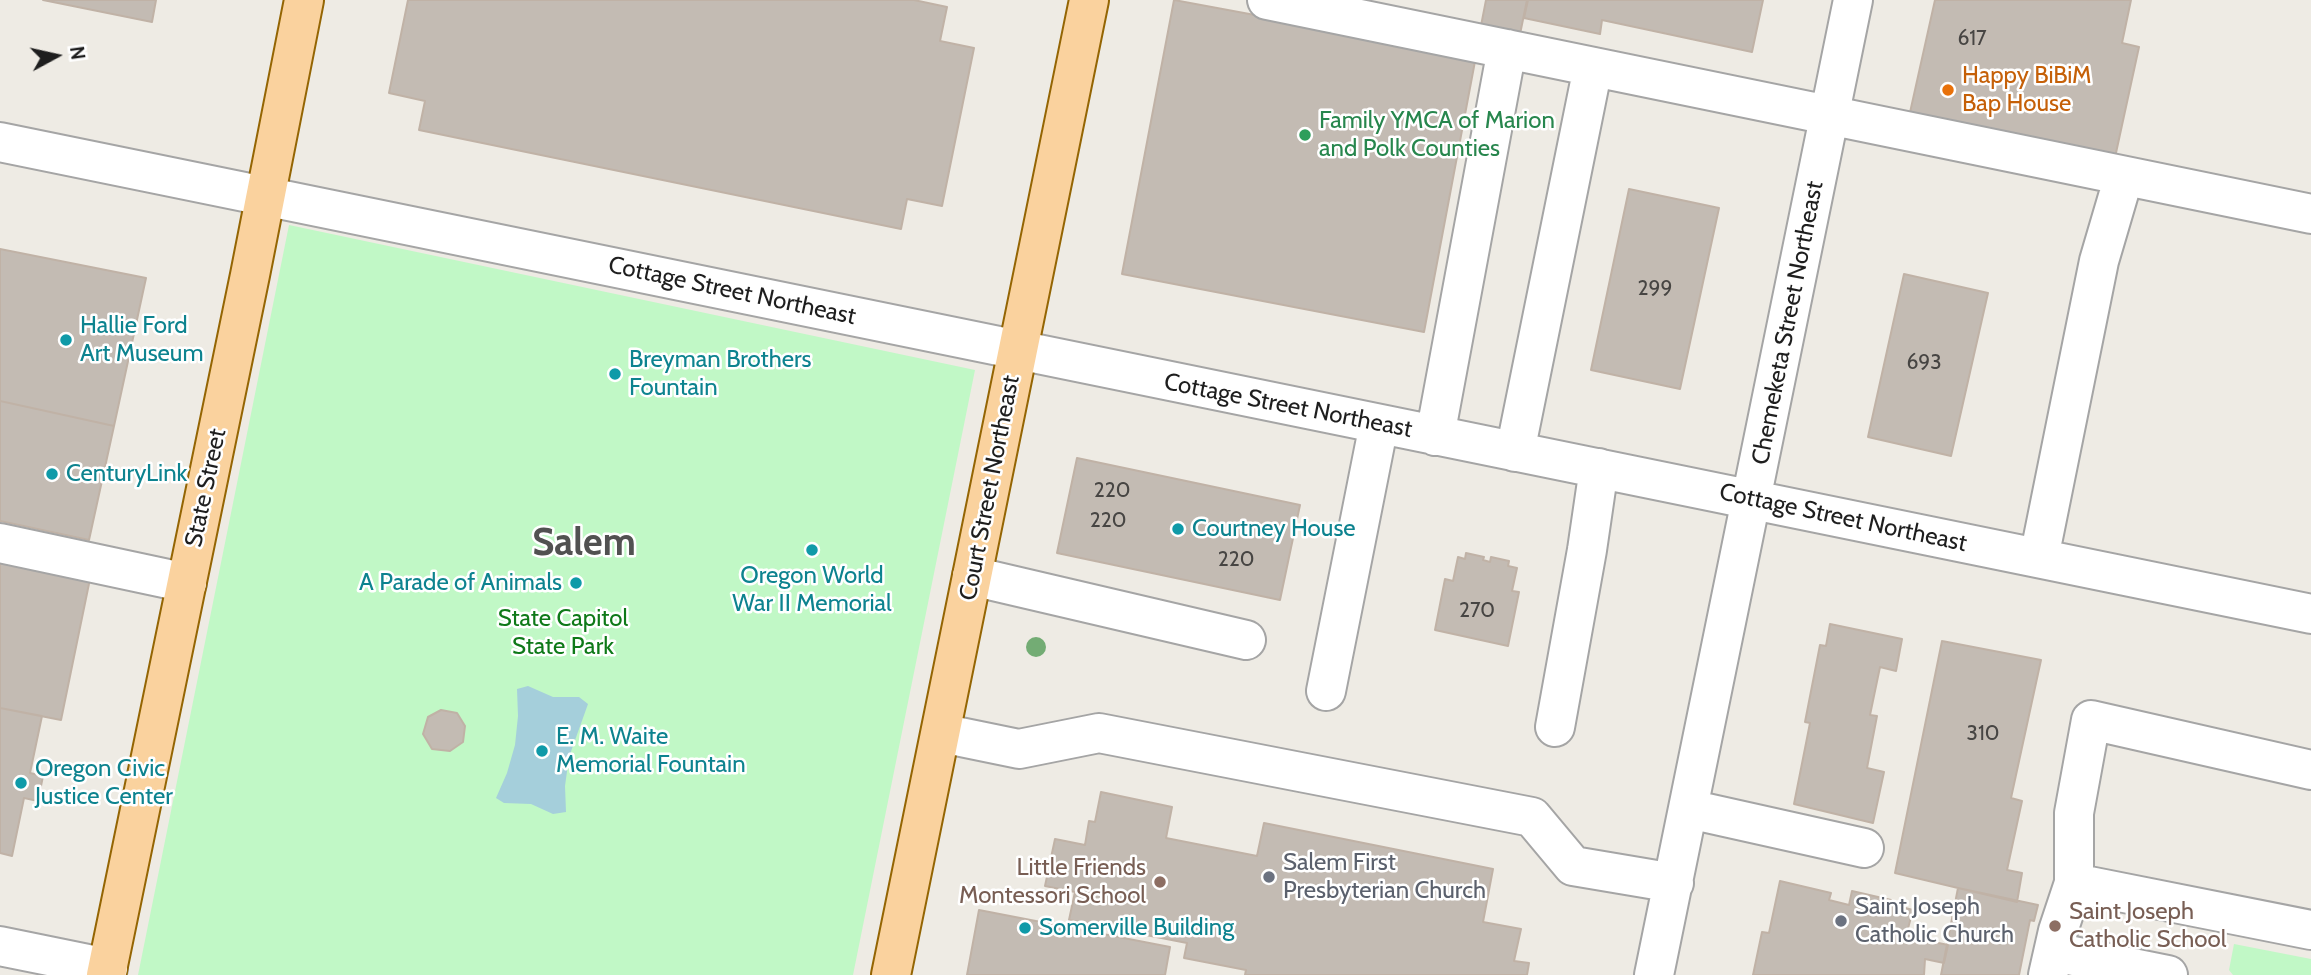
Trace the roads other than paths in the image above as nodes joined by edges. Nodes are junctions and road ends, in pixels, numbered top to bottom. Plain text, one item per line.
1 (304, 0) edge
2 (1089, 0) edge
3 (1267, 0) edge
4 (1853, 0) edge
5 (1507, 49) junction
6 (1593, 67) junction
7 (1830, 115) junction
8 (0, 142) edge
9 (2124, 176) junction
10 (265, 196) junction
11 (2311, 214) edge
12 (1018, 351) junction
13 (1379, 424) junction
14 (1435, 436) junction
15 (1515, 452) junction
16 (1599, 468) junction
17 (1752, 499) junction
18 (0, 543) edge
19 (2039, 558) junction
20 (972, 576) junction
21 (187, 583) junction
22 (2311, 614) edge
23 (1246, 640) dead end
24 (1326, 691) dead end
25 (1555, 727) dead end
26 (941, 733) junction
27 (2311, 770) edge
28 (1689, 808) junction
29 (1864, 848) dead end
30 (1674, 883) junction
31 (2074, 883) junction
32 (2310, 924) edge
33 (16, 949) edge
34 (2051, 963) edge
35 (107, 971) edge
36 (891, 975) edge
37 (1654, 975) edge
38 (2168, 975) edge

1 - 10 main road, State Street
2 - 12 main road, Court Street Northeast
3 - 5 street
4 - 7 street, Chemeketa Street Northeast
5 - 6 street
5 - 14 street
6 - 7 street
6 - 15 street
7 - 9 street
7 - 17 street, Chemeketa Street Northeast
8 - 10 street, Cottage Street Northeast
9 - 11 street
9 - 19 street
10 - 12 street, Cottage Street Northeast
10 - 21 main road, State Street
12 - 13 street, Cottage Street Northeast
12 - 20 main road, Court Street Northeast
13 - 14 street, Cottage Street Northeast
13 - 24 street
14 - 15 street, Cottage Street Northeast
15 - 16 street, Cottage Street Northeast
16 - 17 street, Cottage Street Northeast
16 - 25 street
17 - 19 street, Cottage Street Northeast
17 - 28 street, Chemeketa Street Northeast
18 - 21 street
19 - 22 street, Cottage Street Northeast
20 - 23 street
20 - 26 main road, Court Street Northeast
21 - 35 main road, State Street
26 - 30 street
26 - 36 main road, Court Street Northeast
27 - 31 street
28 - 29 street
28 - 30 street, Chemeketa Street Northeast
30 - 37 street, Chemeketa Street Northeast
31 - 32 street
31 - 34 street
33 - 35 street
34 - 38 street

